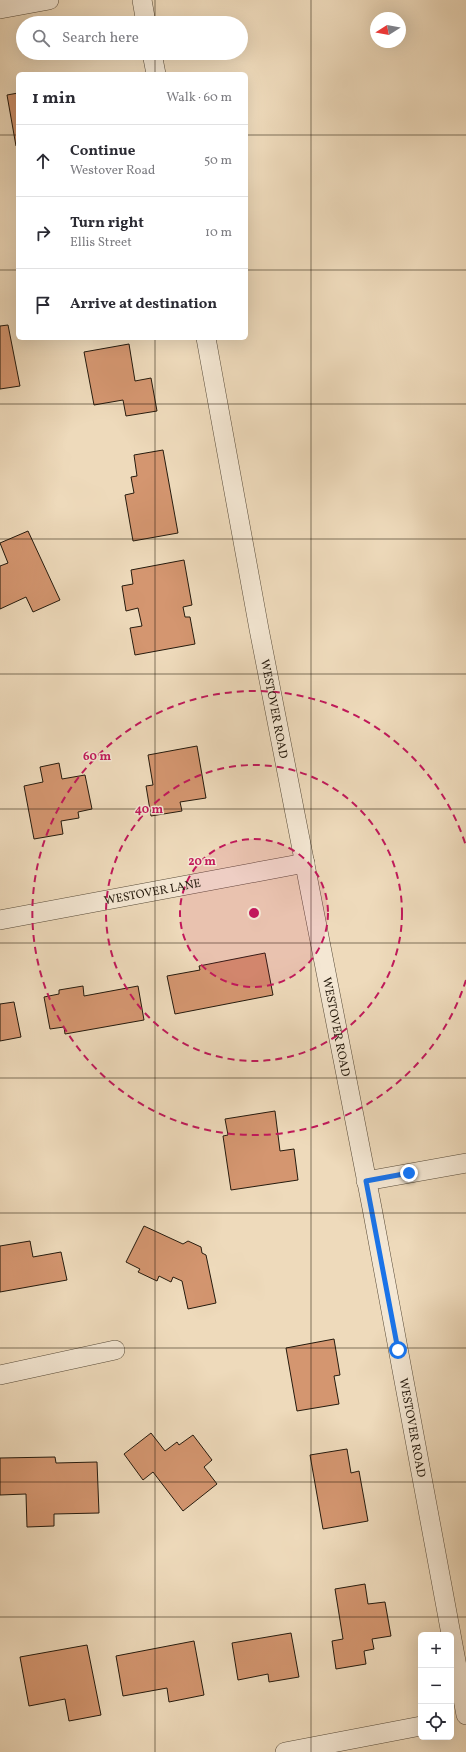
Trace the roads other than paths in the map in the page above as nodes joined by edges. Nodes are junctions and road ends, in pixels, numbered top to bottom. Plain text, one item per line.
1 (48, 0) edge
2 (142, 0) edge
3 (0, 9) edge
4 (145, 16) edge
5 (153, 60) edge
6 (156, 72) edge
7 (206, 340) edge
8 (305, 863) junction
9 (0, 920) edge
10 (466, 1164) edge
11 (366, 1181) junction
12 (115, 1350) dead end
13 (0, 1375) edge
14 (459, 1631) edge
15 (466, 1716) edge
16 (454, 1719) edge
17 (418, 1727) edge
18 (285, 1752) edge

1 - 3 street
2 - 4 street
5 - 6 street
7 - 8 street, WESTOVER ROAD
8 - 9 street, WESTOVER LANE
8 - 11 street, WESTOVER ROAD
10 - 11 street
11 - 14 street, WESTOVER ROAD
12 - 13 street
14 - 15 street, WESTOVER ROAD
15 - 16 street
17 - 18 street

